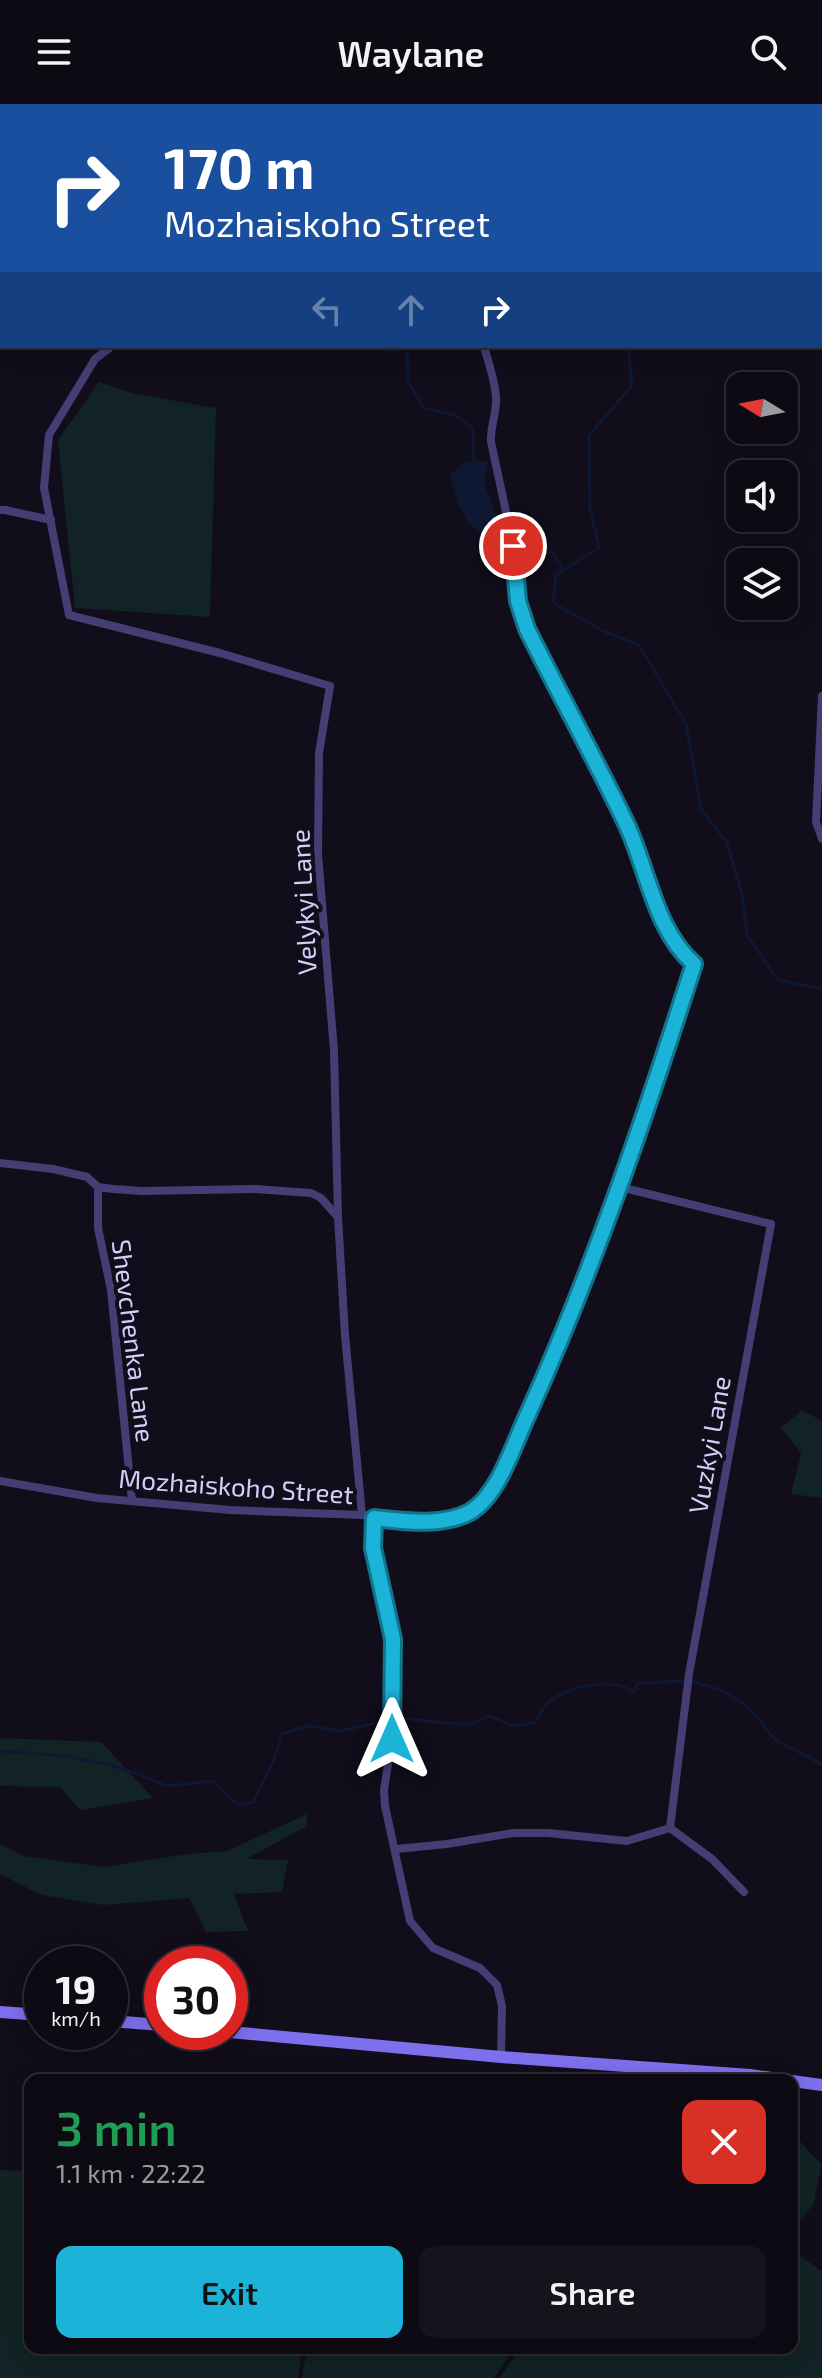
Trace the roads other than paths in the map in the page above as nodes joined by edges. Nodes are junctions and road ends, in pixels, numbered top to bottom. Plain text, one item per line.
1 (109, 348) edge
2 (484, 348) edge
3 (0, 510) edge
4 (51, 520) junction
5 (511, 535) dead end
6 (513, 546) dead end
7 (822, 696) edge
8 (822, 839) edge
9 (0, 1163) edge
10 (98, 1187) junction
11 (620, 1187) junction
12 (338, 1217) junction
13 (0, 1481) edge
14 (132, 1501) junction
15 (362, 1515) junction
16 (374, 1518) junction
17 (670, 1828) junction
18 (396, 1849) junction
19 (744, 1892) dead end
20 (0, 2012) edge
21 (24, 2014) edge
22 (248, 2034) edge
23 (501, 2057) junction
24 (736, 2074) edge
25 (798, 2081) edge
26 (822, 2085) edge

1 - 4 street, Velykyi Lane
2 - 5 street
3 - 4 street
4 - 12 street, Velykyi Lane
6 - 11 street, Mozhaiskoho Street
7 - 8 street
9 - 10 street
10 - 12 street
10 - 14 street, Shevchenka Lane
11 - 16 street, Mozhaiskoho Street
11 - 17 street, Vuzkyi Lane
12 - 15 street, Velykyi Lane
13 - 14 street, Mozhaiskoho Street
14 - 15 street, Mozhaiskoho Street
15 - 16 street, Mozhaiskoho Street
16 - 18 street
17 - 18 street
17 - 19 street
18 - 23 street
20 - 21 main road
22 - 23 main road
23 - 24 main road
25 - 26 main road

